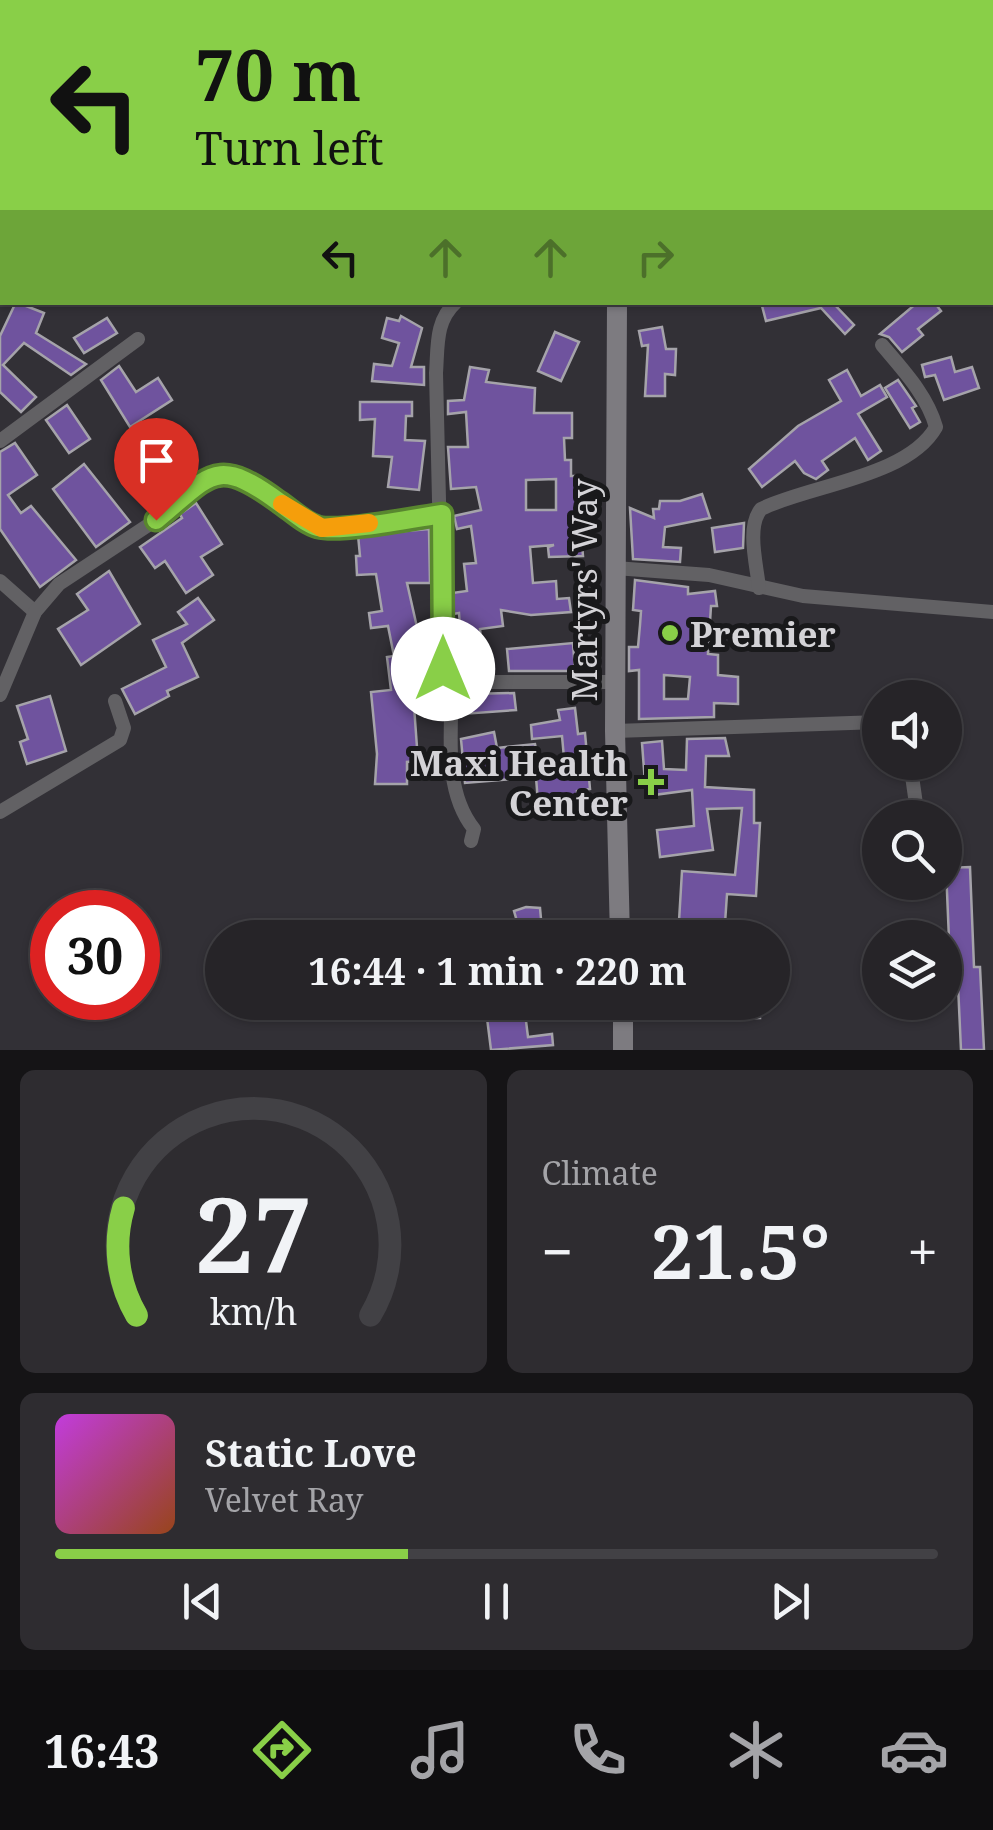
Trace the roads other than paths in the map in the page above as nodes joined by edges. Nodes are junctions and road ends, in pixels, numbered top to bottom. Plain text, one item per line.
1 (453, 305) edge
2 (617, 305) edge
3 (138, 340) dead end
4 (882, 344) dead end
5 (0, 441) edge
6 (442, 514) junction
7 (615, 568) junction
8 (0, 581) edge
9 (760, 588) junction
10 (36, 612) junction
11 (993, 612) edge
12 (452, 680) junction
13 (615, 682) junction
14 (0, 696) edge
15 (115, 701) dead end
16 (862, 723) edge
17 (615, 731) junction
18 (0, 812) edge
19 (471, 841) dead end
20 (620, 920) edge
21 (620, 1020) edge
22 (617, 1049) edge

1 - 6 street
2 - 7 main road, Martyrs' Way
3 - 5 street
4 - 9 street
6 - 10 street
6 - 12 street
7 - 9 street
7 - 13 main road, Martyrs' Way
8 - 10 street
9 - 11 street
10 - 14 street
12 - 13 street
12 - 19 street
13 - 17 main road, Martyrs' Way
15 - 18 street
16 - 17 street
17 - 20 main road, Martyrs' Way
21 - 22 main road

